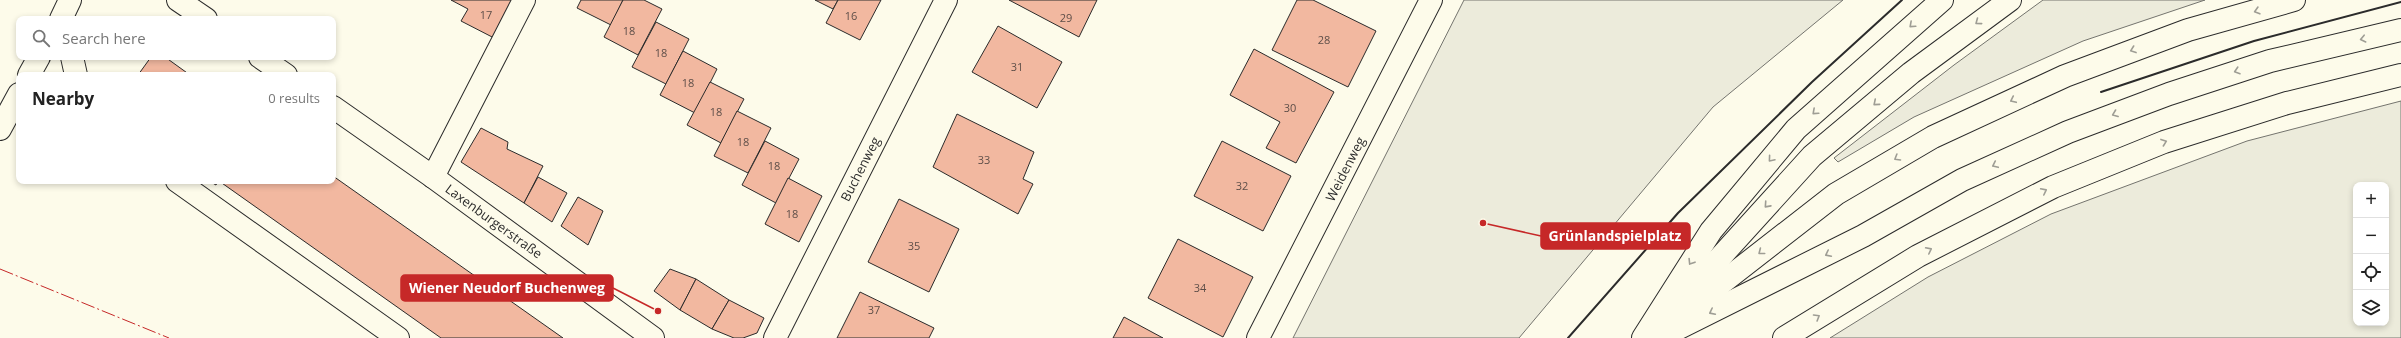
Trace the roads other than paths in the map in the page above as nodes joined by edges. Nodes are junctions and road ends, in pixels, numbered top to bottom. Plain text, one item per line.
1 (178, 0) edge
2 (524, 0) edge
3 (946, 0) edge
4 (1431, 0) edge
5 (1942, 0) edge
6 (2010, 0) edge
7 (2294, 0) edge
8 (202, 16) edge
9 (2401, 30) edge
10 (37, 60) edge
11 (73, 60) edge
12 (264, 60) edge
13 (31, 72) edge
14 (75, 72) edge
15 (282, 72) edge
16 (2401, 75) edge
17 (16, 100) edge
18 (336, 110) edge
19 (0, 129) edge
20 (433, 177) junction
21 (181, 184) edge
22 (398, 338) edge
23 (653, 338) edge
24 (775, 338) edge
25 (1258, 338) edge
26 (1643, 338) edge
27 (1646, 338) edge
28 (1651, 338) edge
29 (1659, 338) edge
30 (1784, 338) edge

1 - 8 main road
2 - 20 main road
3 - 24 main road, Buchenweg
4 - 25 main road, Weidenweg
5 -> 26 main road
6 -> 27 main road
7 -> 28 main road
9 -> 29 main road
10 - 13 main road
11 - 14 main road
12 - 15 main road
30 -> 16 main road
17 - 19 main road
18 - 20 main road, Laxenburgerstraße
20 - 23 main road, Laxenburgerstraße
21 - 22 main road

